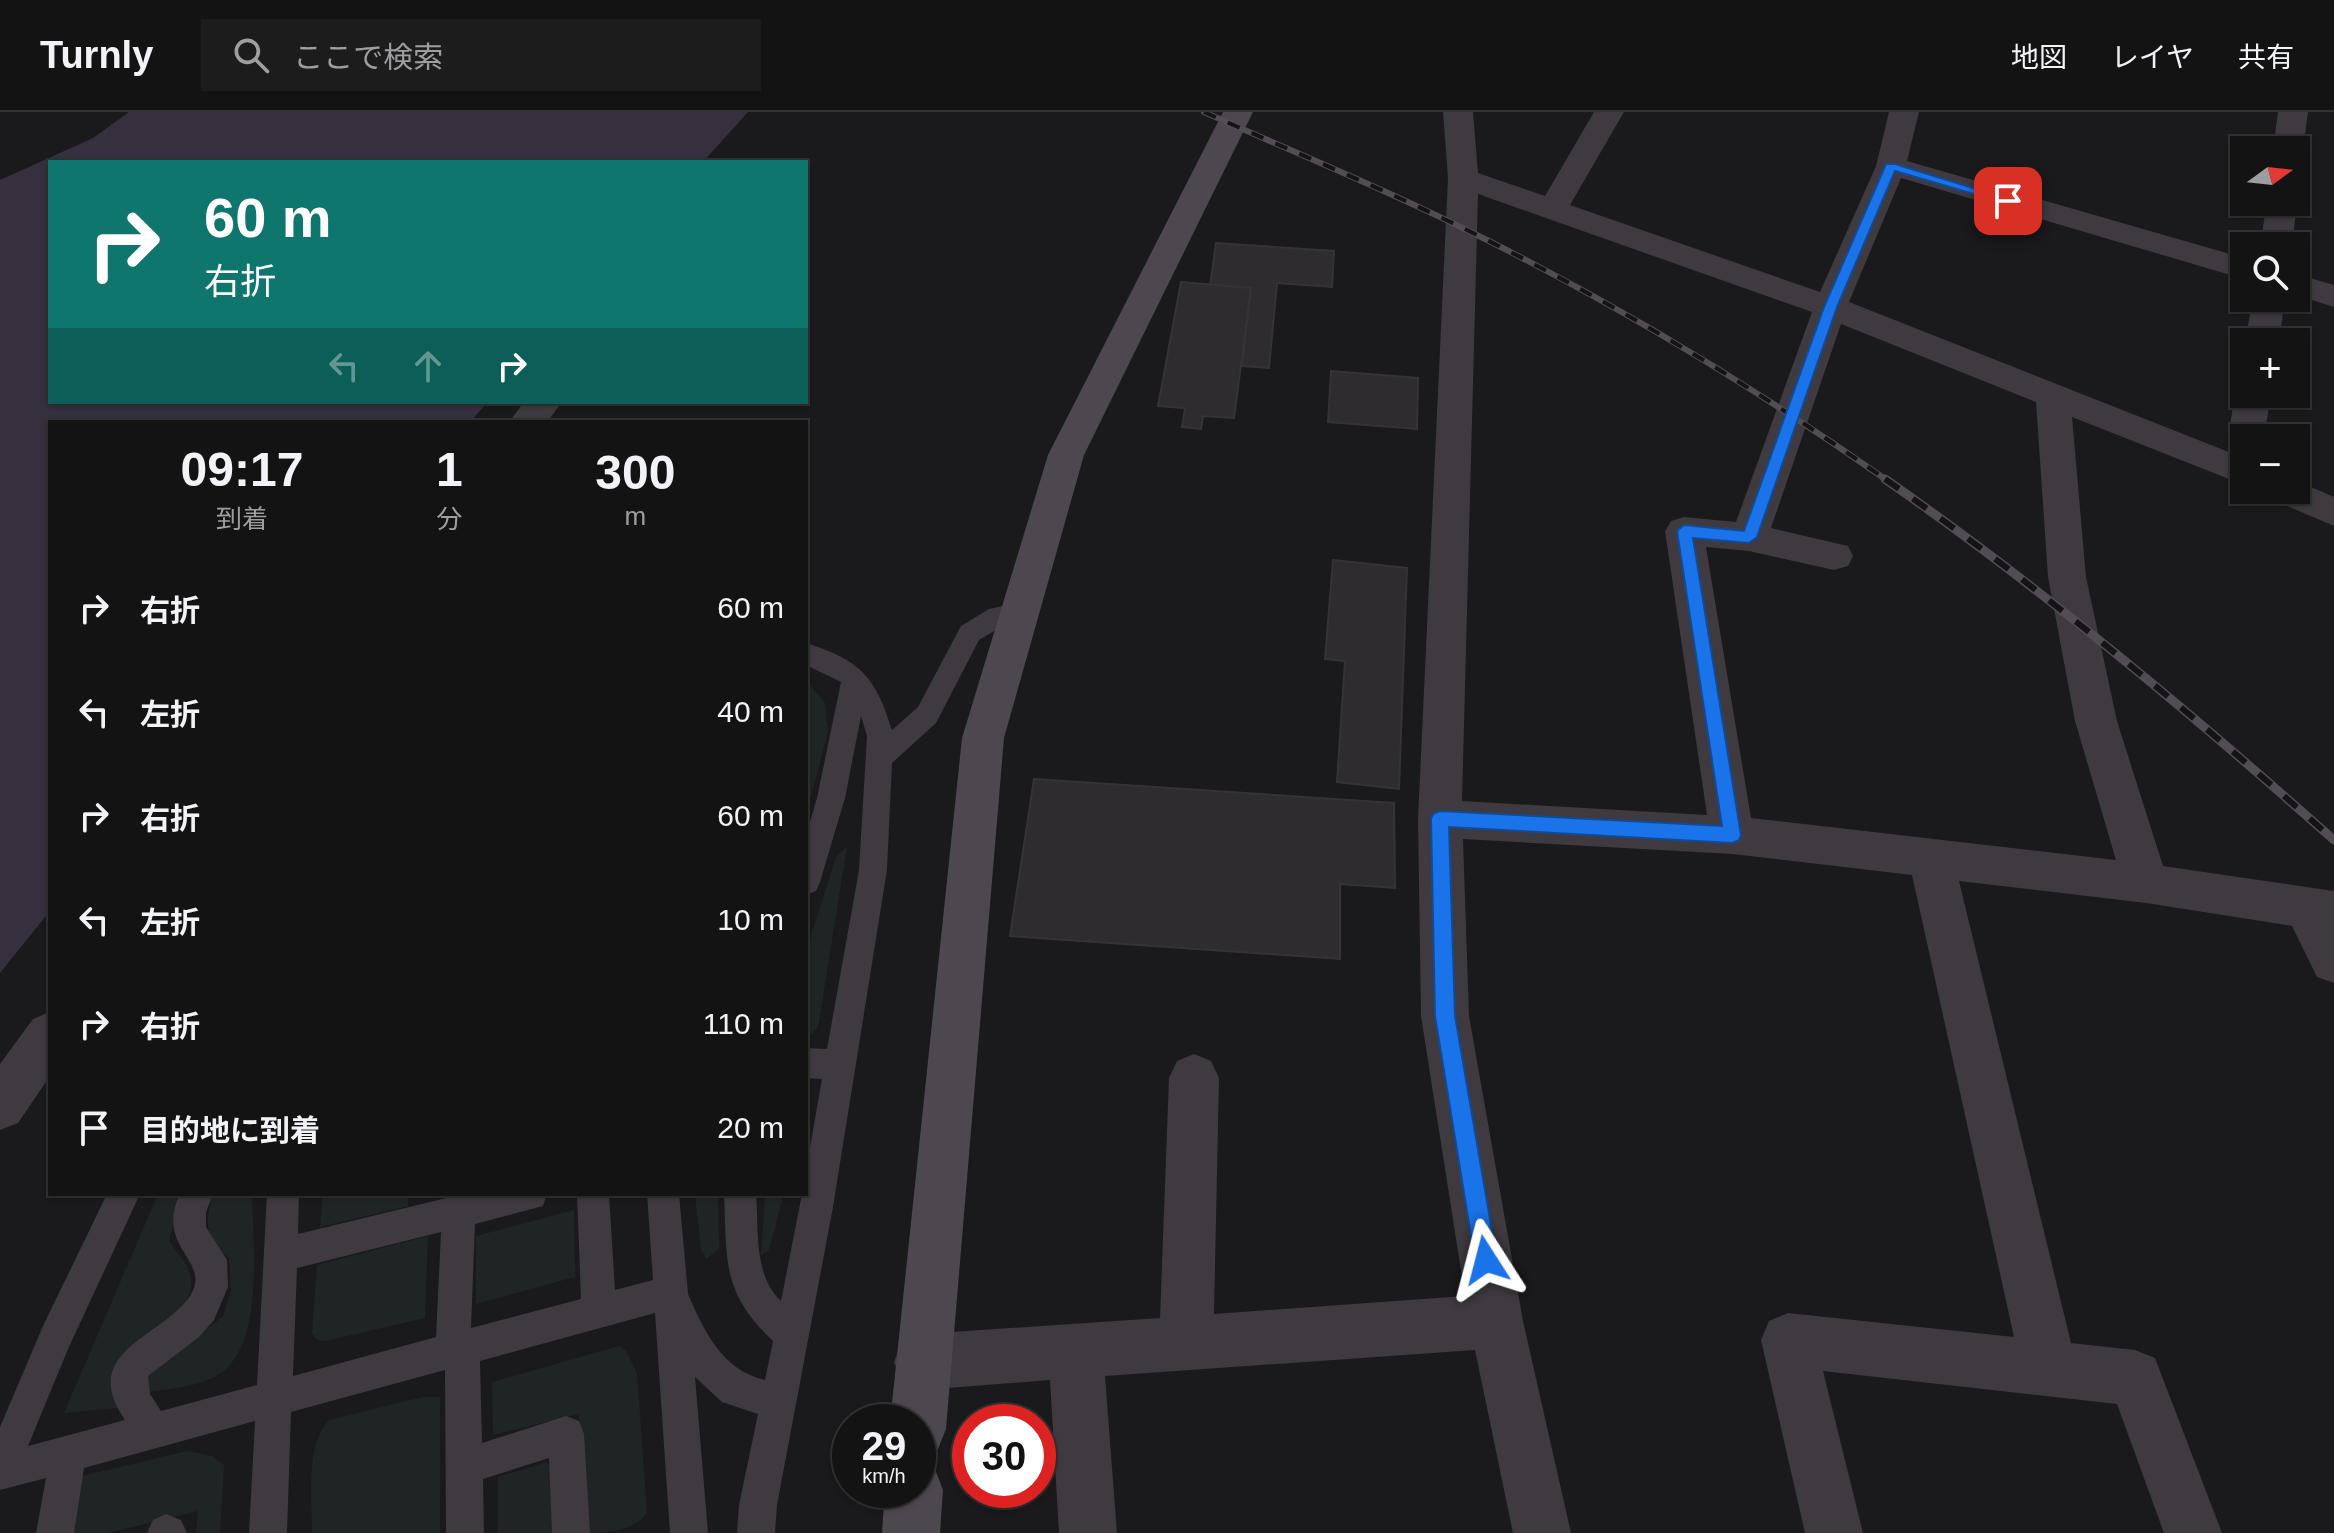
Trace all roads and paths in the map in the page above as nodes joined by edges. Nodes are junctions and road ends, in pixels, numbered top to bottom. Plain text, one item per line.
1 (1238, 112) edge
2 (1458, 112) edge
3 (1609, 112) edge
4 (1904, 112) edge
5 (2293, 112) edge
6 (2290, 136) edge
7 (1891, 166) junction
8 (1463, 178) junction
9 (1553, 208) junction
10 (2230, 265) edge
11 (2310, 288) edge
12 (2334, 296) edge
13 (1830, 307) junction
14 (2053, 396) junction
15 (542, 404) edge
16 (529, 420) edge
17 (2230, 453) edge
18 (2310, 501) edge
19 (2334, 512) edge
20 (1749, 537) junction
21 (1834, 556) dead end
22 (1020, 612) junction
23 (808, 654) edge
24 (855, 680) junction
25 (879, 758) junction
26 (1440, 819) junction
27 (1732, 835) junction
28 (1931, 858) junction
29 (808, 871) edge
30 (2146, 883) junction
31 (2320, 910) edge
32 (2334, 962) edge
33 (48, 1038) edge
34 (808, 1063) edge
35 (840, 1065) junction
36 (1194, 1078) dead end
37 (0, 1106) edge
38 (123, 1196) edge
39 (196, 1196) edge
40 (283, 1196) edge
41 (518, 1196) edge
42 (593, 1196) edge
43 (663, 1196) edge
44 (740, 1196) edge
45 (439, 1208) edge
46 (281, 1255) junction
47 (670, 1292) junction
48 (599, 1311) junction
49 (1496, 1321) junction
50 (791, 1334) junction
51 (1186, 1343) junction
52 (458, 1348) junction
53 (1076, 1351) junction
54 (922, 1362) junction
55 (2049, 1369) junction
56 (274, 1398) junction
57 (778, 1401) junction
58 (919, 1404) edge
59 (153, 1430) junction
60 (68, 1454) junction
61 (464, 1467) junction
62 (0, 1471) edge
63 (913, 1508) edge
64 (682, 1531) edge
65 (55, 1533) edge
66 (268, 1533) edge
67 (465, 1533) edge
68 (571, 1533) edge
69 (756, 1533) edge
70 (911, 1533) edge
71 (1088, 1533) edge
72 (1542, 1533) edge
73 (1834, 1533) edge
74 (2193, 1533) edge

1 - 22 street
2 - 8 street
3 - 9 street
4 - 7 street
5 - 6 street
7 - 10 street
7 - 13 street
8 - 9 street
8 - 26 street
9 - 13 street
11 - 12 street
13 - 14 street
13 - 20 street
14 - 17 street
14 - 30 street
15 - 16 street
18 - 19 street
20 - 21 street
20 - 27 street
22 - 25 lane
22 - 54 street
23 - 24 lane
24 - 25 lane
24 - 29 lane
25 - 35 lane
26 - 27 street
26 - 49 street
27 - 28 street
28 - 30 street
28 - 55 street
30 - 31 street
31 - 32 street
33 - 37 street
34 - 35 lane
35 - 50 lane
36 - 51 street
38 - 62 lane
39 - 59 lane
40 - 46 lane
41 - 45 lane
42 - 48 lane
43 - 47 lane
44 - 50 lane
45 - 46 lane
45 - 52 lane
46 - 56 lane
47 - 48 lane
47 - 57 lane
47 - 64 lane
48 - 52 lane
49 - 51 street
49 - 72 street
50 - 57 lane
51 - 53 street
52 - 56 lane
52 - 61 lane
53 - 54 street
53 - 71 street
54 - 58 street
55 - 73 street
55 - 74 street
56 - 59 lane
56 - 66 lane
57 - 69 lane
59 - 60 lane
60 - 62 lane
60 - 65 lane
61 - 67 lane
61 - 68 lane
63 - 70 street

